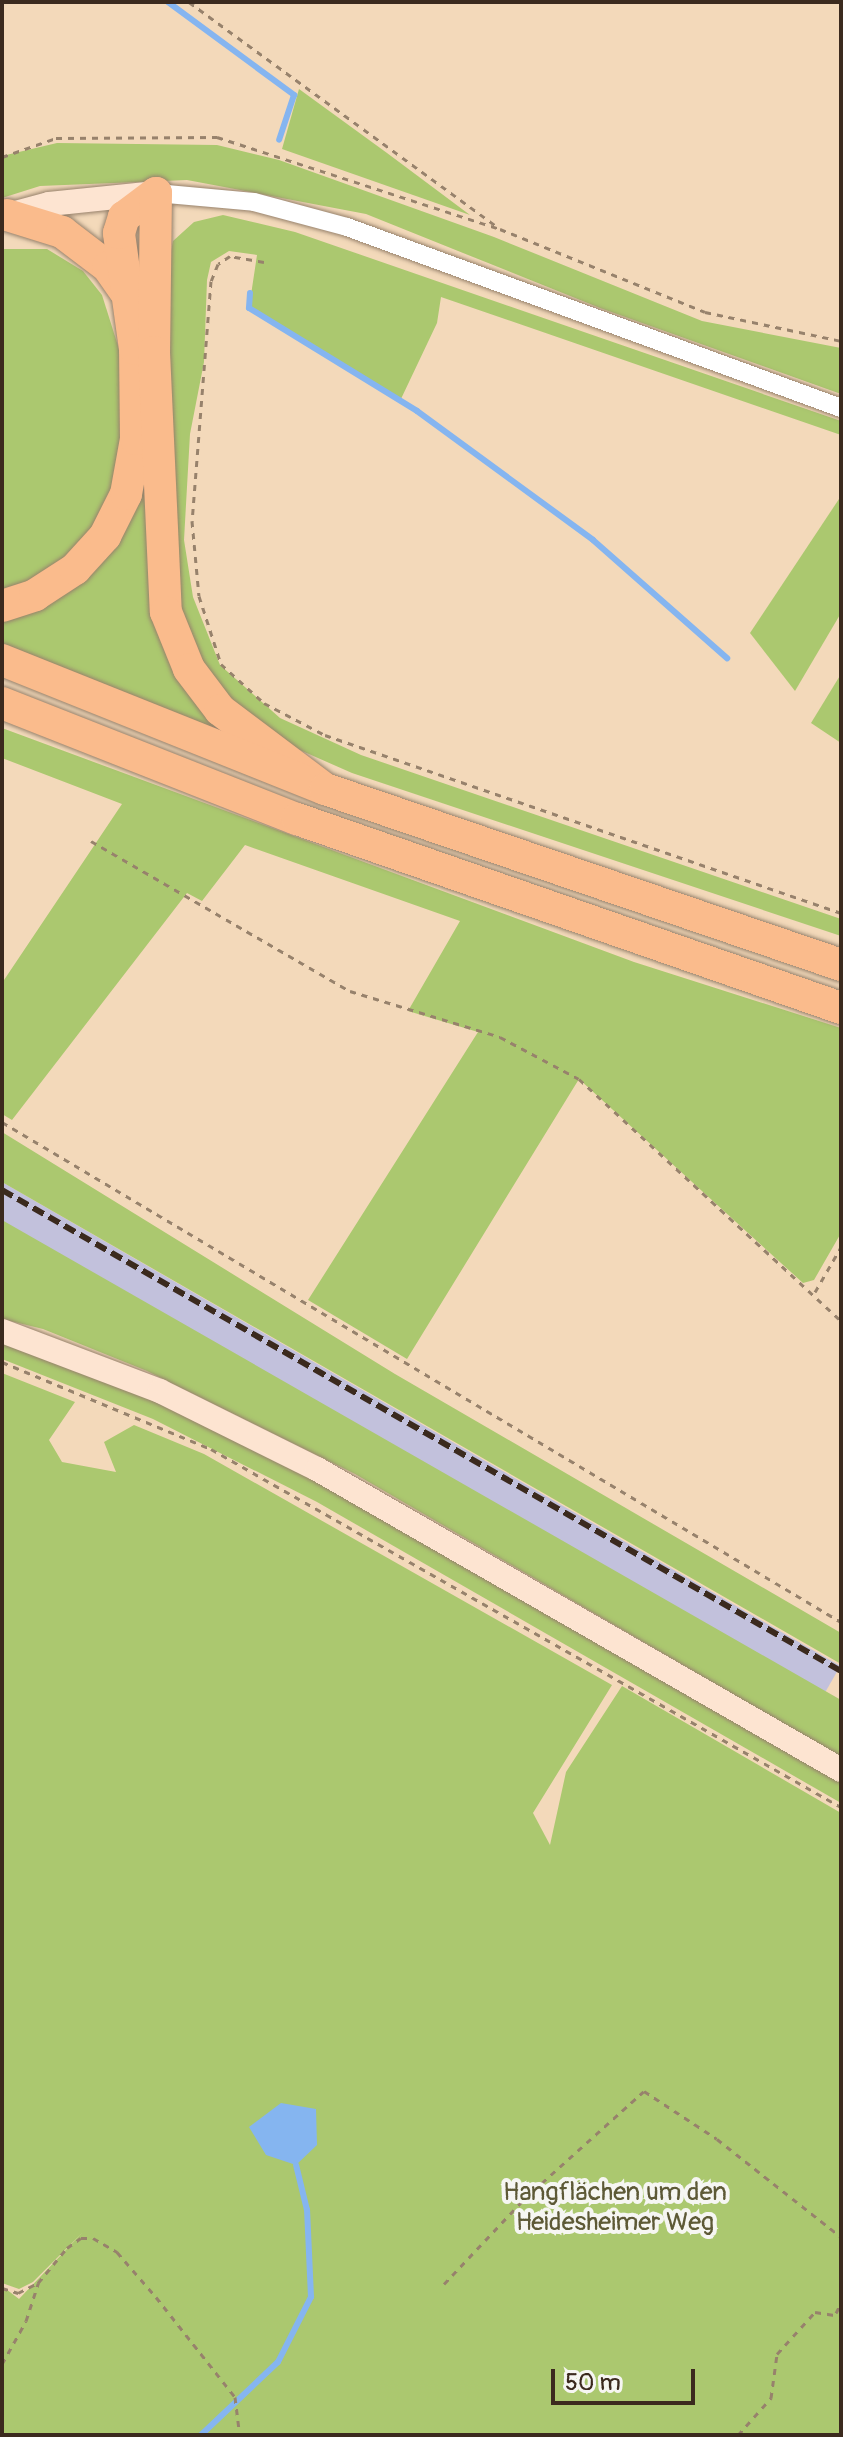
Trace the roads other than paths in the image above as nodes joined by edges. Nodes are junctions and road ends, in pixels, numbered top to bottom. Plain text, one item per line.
1 (156, 193) junction
2 (4, 216) edge
3 (125, 291) junction
4 (841, 408) edge
5 (2, 606) edge
6 (2, 660) edge
7 (2, 703) edge
8 (325, 789) junction
9 (841, 965) edge
10 (841, 1008) edge
11 (2, 1331) edge
12 (841, 1770) edge

1 - 2 main road
1 - 3 highway
1 - 4 street
1 - 8 highway
2 - 3 highway
3 - 5 highway
6 - 8 highway
7 - 10 highway
8 - 9 highway
11 - 12 main road

